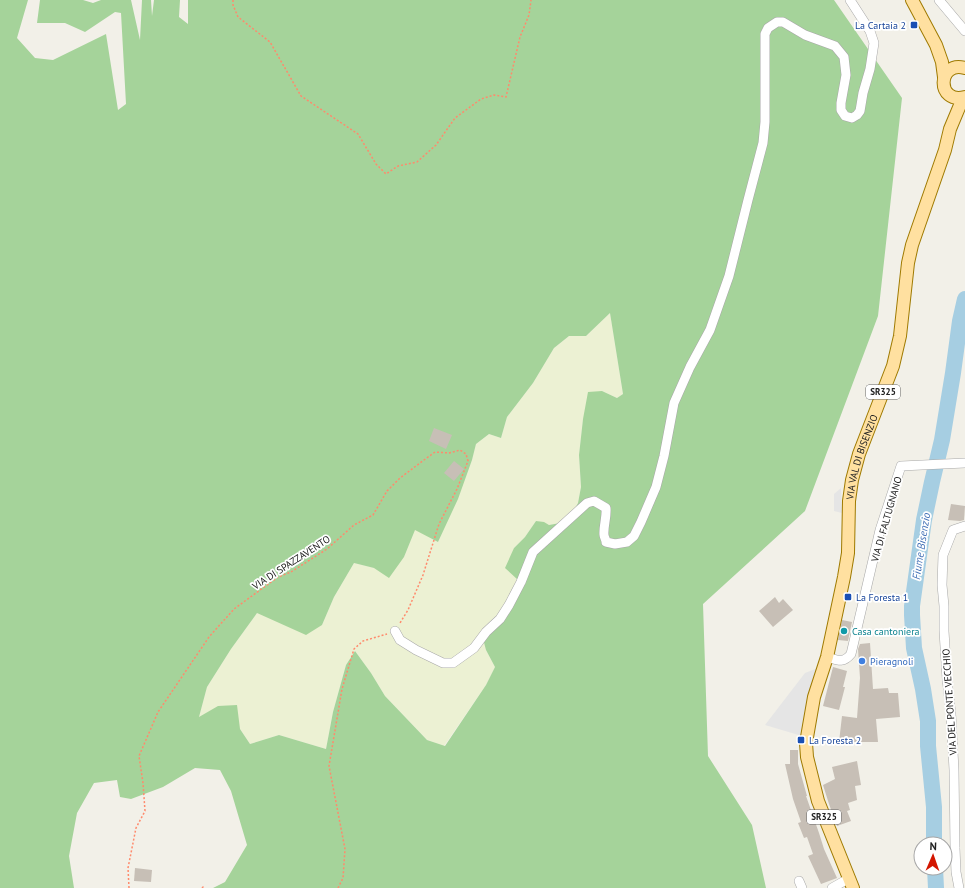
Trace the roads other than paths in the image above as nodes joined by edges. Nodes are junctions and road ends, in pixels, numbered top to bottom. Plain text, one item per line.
1 (850, 0) edge
2 (912, 0) edge
3 (939, 0) edge
4 (965, 31) edge
5 (936, 45) junction
6 (962, 67) edge
7 (944, 78) junction
8 (951, 97) junction
9 (964, 98) edge
10 (950, 129) junction
11 (960, 464) edge
12 (965, 526) edge
13 (395, 631) road end
14 (827, 657) junction
15 (850, 883) edge
16 (832, 888) edge
17 (959, 888) edge

1 - 13 street
2 - 5 main road, SR325
3 - 4 street
5 - 6 main road, SR325
5 - 7 main road, SR325
6 - 7 main road, SR325
7 - 8 main road, SR325
8 - 9 main road, SR325
8 - 10 main road, SR325
9 - 10 main road, SR325
10 - 14 main road, VIA VAL DI BISENZIO / SR325
11 - 14 street, VIA DI FALTUGNANO
12 - 17 street, VIA DEL PONTE VECCHIO
14 - 15 main road, VIA VAL DI BISENZIO / SR325
15 - 16 street

